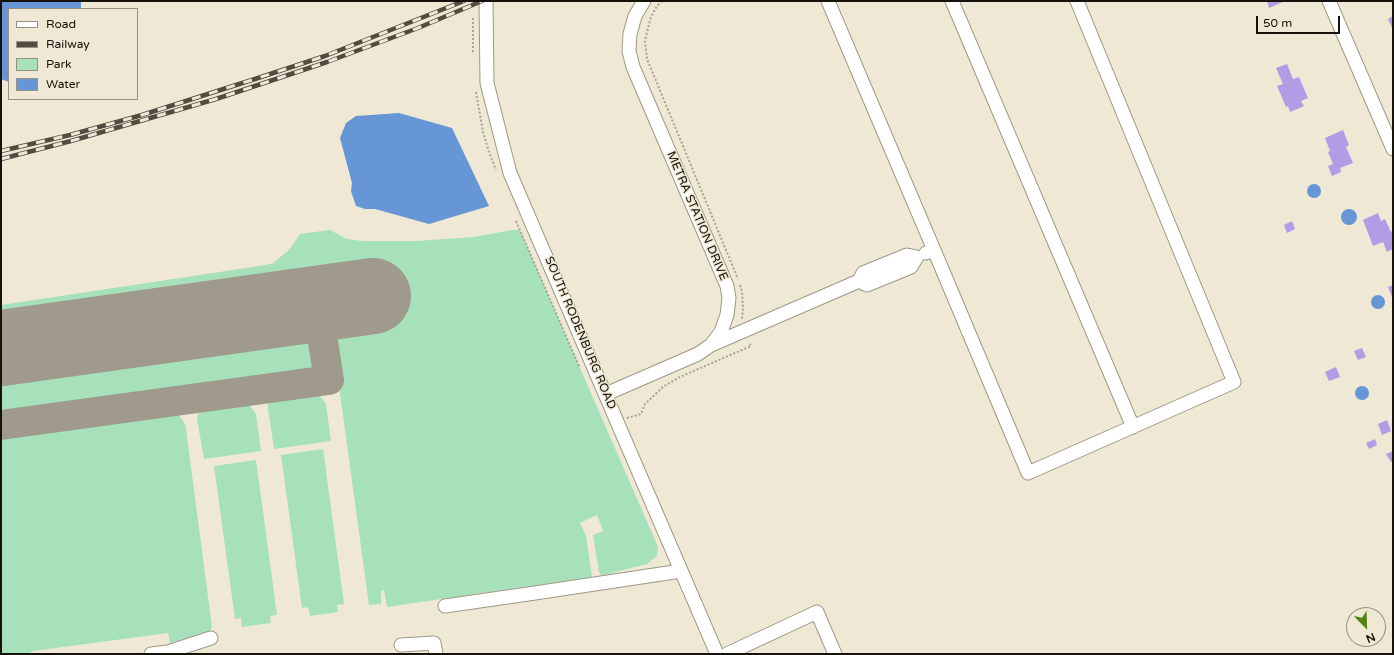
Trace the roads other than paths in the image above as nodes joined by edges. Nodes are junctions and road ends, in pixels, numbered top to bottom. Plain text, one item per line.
1 (486, 1) edge
2 (644, 1) edge
3 (828, 1) edge
4 (952, 1) edge
5 (1077, 1) edge
6 (1329, 1) edge
7 (1393, 149) edge
8 (934, 250) junction
9 (712, 345) junction
10 (606, 394) junction
11 (1133, 427) junction
12 (682, 571) junction
13 (445, 606) dead end
14 (211, 638) dead end
15 (401, 645) dead end
16 (151, 654) edge
17 (436, 654) edge
18 (717, 654) edge
19 (728, 654) edge
20 (836, 654) edge

1 - 10 street, SOUTH RODENBURG ROAD
2 - 9 street, METRA STATION DRIVE
3 - 8 street
4 - 11 street
5 - 11 street
6 - 7 street
8 - 9 street
8 - 11 street
9 - 10 street, METRA STATION DRIVE
10 - 12 street, SOUTH RODENBURG ROAD
12 - 13 street
12 - 18 street, SOUTH RODENBURG ROAD
14 - 16 street
15 - 17 street
19 - 20 street

